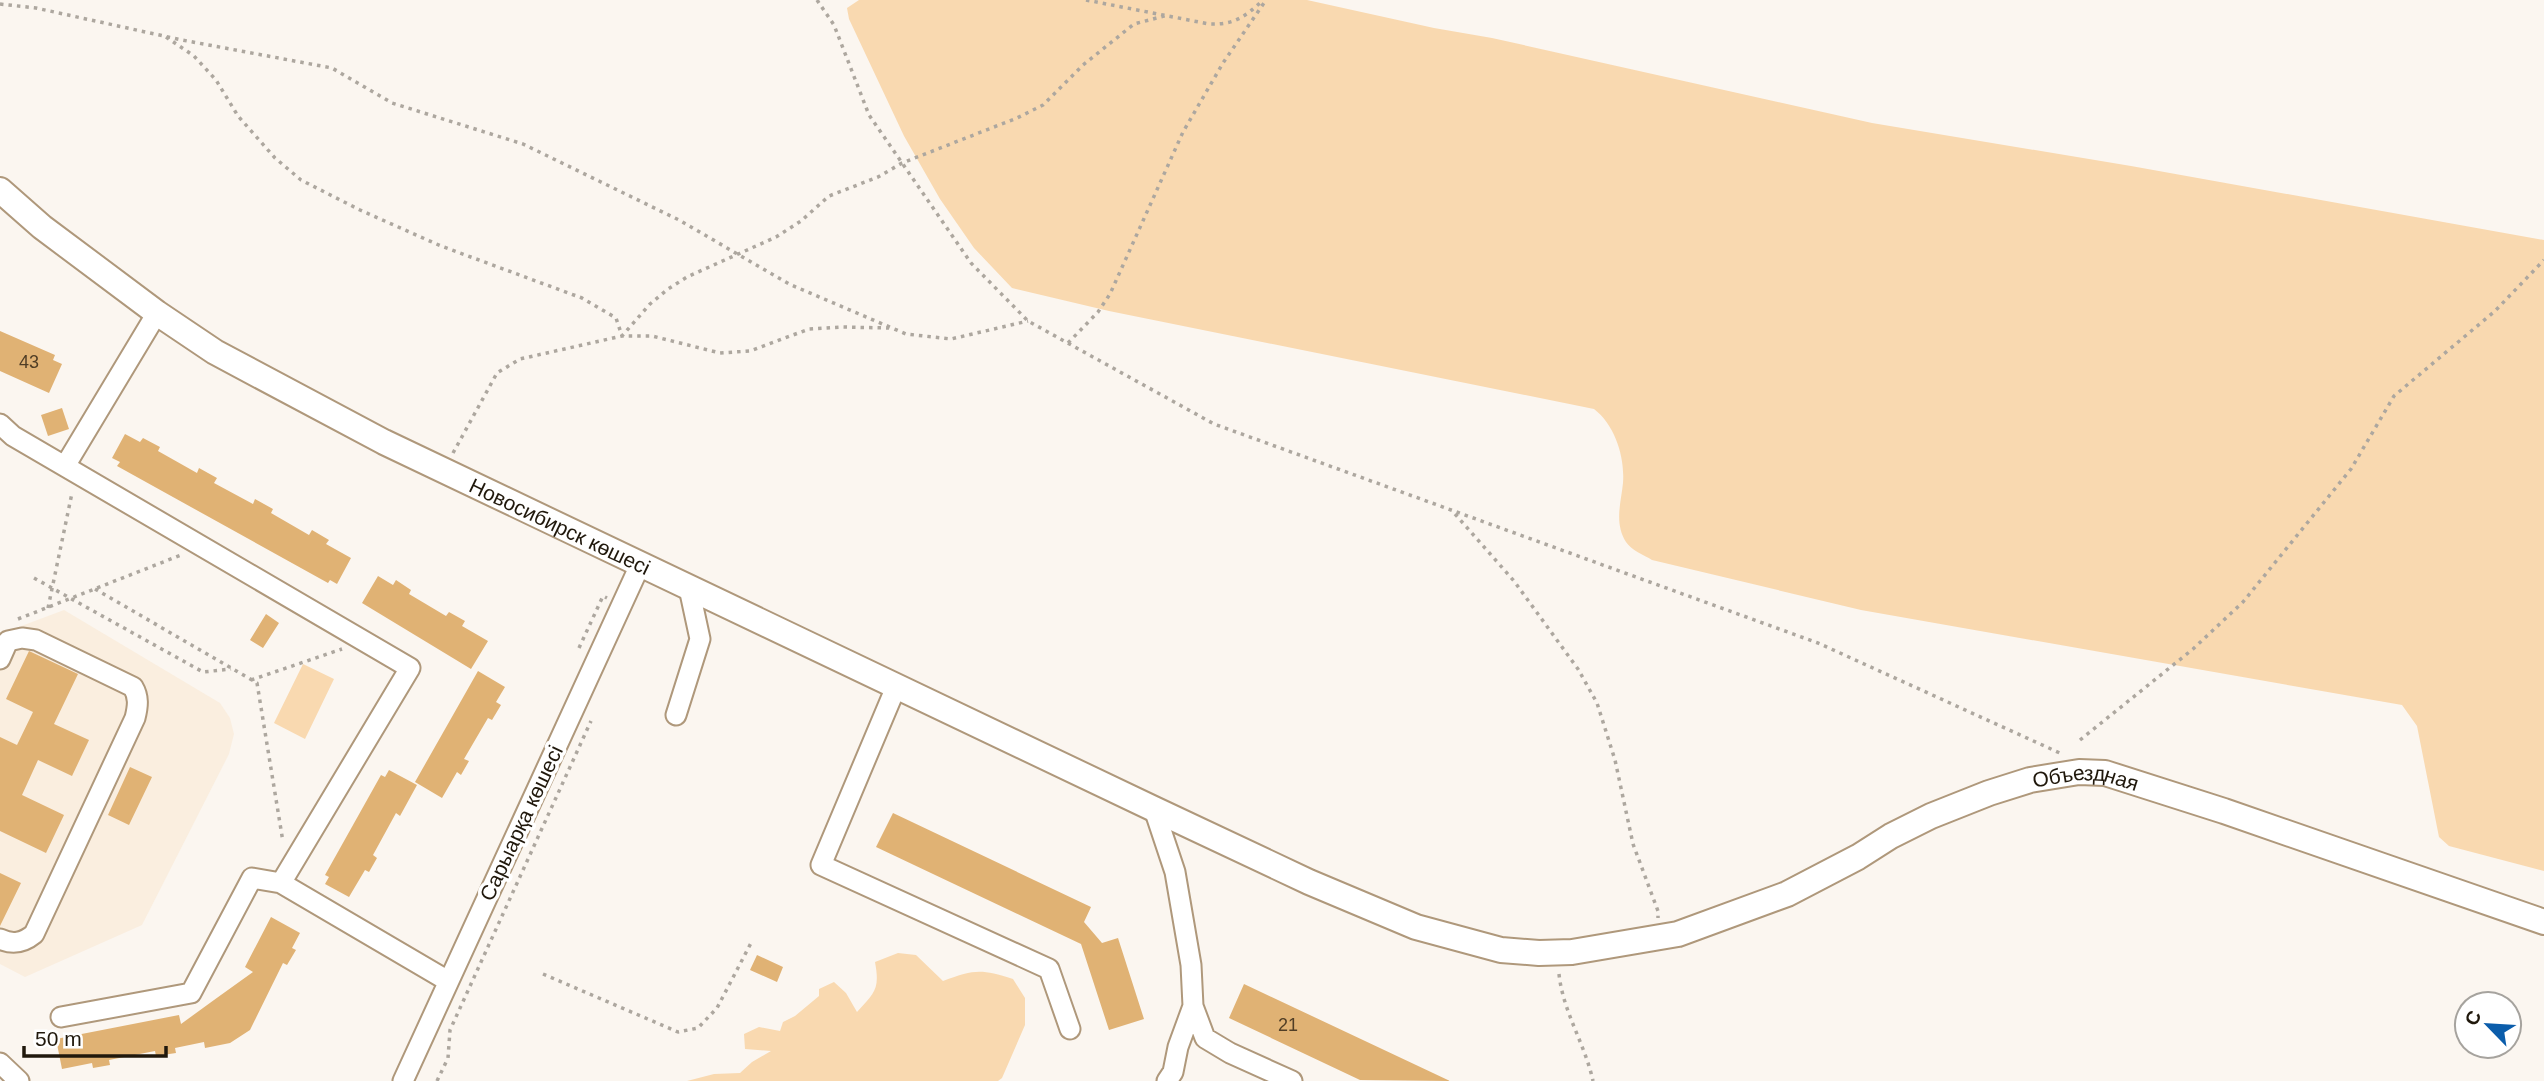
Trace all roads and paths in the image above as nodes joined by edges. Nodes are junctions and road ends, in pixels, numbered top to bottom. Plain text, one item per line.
1 (817, 0) edge
2 (1086, 0) edge
3 (1265, 0) edge
4 (0, 4) edge
5 (1168, 15) junction
6 (166, 37) junction
7 (902, 163) junction
8 (0, 190) edge
9 (738, 253) junction
10 (2544, 260) edge
11 (157, 313) junction
12 (1028, 321) junction
13 (892, 328) junction
14 (622, 337) junction
15 (1068, 343) junction
16 (0, 424) edge
17 (70, 470) junction
18 (444, 471) junction
19 (1452, 512) junction
20 (200, 547) junction
21 (640, 565) junction
22 (34, 578) dead end
23 (53, 587) junction
24 (689, 588) junction
25 (95, 589) junction
26 (73, 598) junction
27 (48, 608) junction
28 (12, 621) dead end
29 (363, 642) junction
30 (0, 659) edge
31 (232, 669) junction
32 (251, 680) junction
33 (896, 687) junction
34 (594, 715) dead end
35 (676, 715) dead end
36 (2080, 740) dead end
37 (2067, 756) dead end
38 (1154, 809) junction
39 (285, 878) junction
40 (2544, 922) edge
41 (0, 939) edge
42 (1648, 940) junction
43 (751, 943) dead end
44 (1556, 953) junction
45 (542, 974) dead end
46 (448, 981) junction
47 (1193, 1006) junction
48 (61, 1017) dead end
49 (1070, 1029) dead end
50 (0, 1063) edge
51 (19, 1081) edge
52 (402, 1081) edge
53 (437, 1081) edge
54 (1167, 1081) edge
55 (1292, 1081) edge
56 (1593, 1081) edge

1 - 7 path
2 - 5 path
3 - 5 path
3 - 15 path
4 - 6 path
5 - 7 path
6 - 9 path
6 - 14 path
7 - 9 path
7 - 12 path
8 - 11 main road, Новосибирск көшесі
9 - 13 path
9 - 14 path
10 - 36 path
11 - 17 street
11 - 18 main road, Новосибирск көшесі
12 - 13 path
12 - 15 path
13 - 14 path
14 - 18 path
15 - 19 path
16 - 17 street
17 - 20 street
17 - 23 path
18 - 21 main road, Новосибирск көшесі
19 - 37 path
19 - 42 path
20 - 25 path
20 - 29 street
21 - 24 main road, Новосибирск көшесі
21 - 46 street, Сарыарқа көшесі
22 - 23 path
23 - 26 path
23 - 27 path
24 - 33 main road, Новосибирск көшесі
24 - 35 street
25 - 26 path
25 - 31 path
26 - 27 path
26 - 31 path
27 - 28 path
29 - 32 path
29 - 39 street
30 - 41 street
31 - 32 path
32 - 39 path
33 - 38 main road, Новосибирск көшесі
33 - 49 street
34 - 53 path
38 - 44 main road, Новосибирск көшесі
38 - 47 street
39 - 46 street
39 - 48 street
40 - 42 main road, Объездная
42 - 44 main road, Объездная
43 - 45 path
44 - 56 path
46 - 52 street, Сарыарқа көшесі
47 - 54 street
47 - 55 street
50 - 51 street

